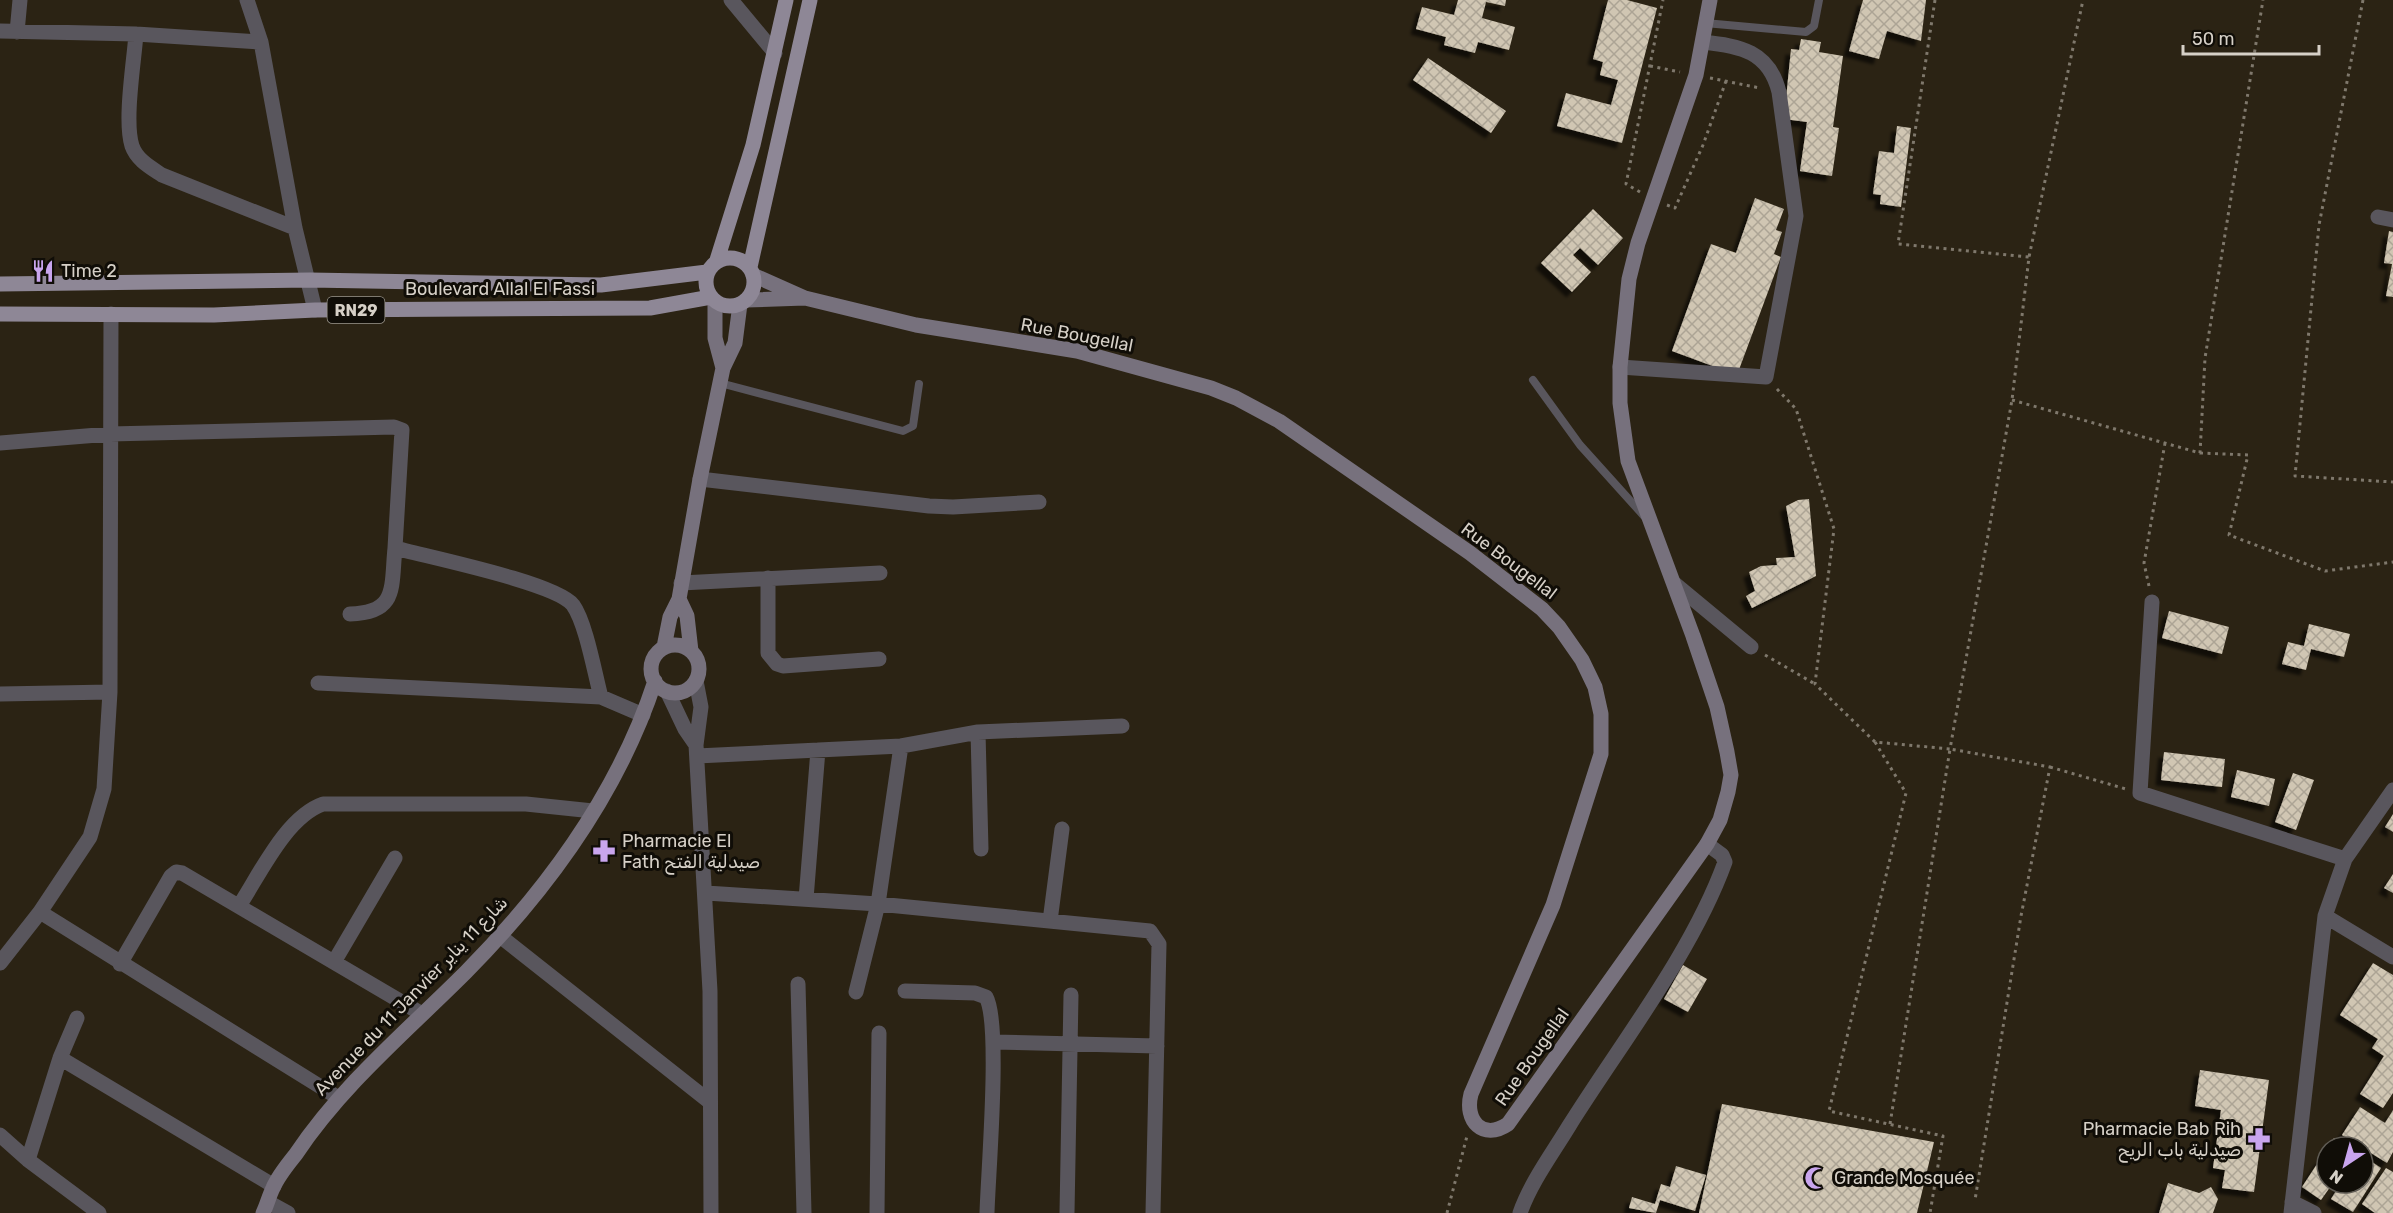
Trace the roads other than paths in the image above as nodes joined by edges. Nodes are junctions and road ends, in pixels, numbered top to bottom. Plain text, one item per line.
1 (20, 0) edge
2 (247, 0) edge
3 (731, 0) edge
4 (786, 0) edge
5 (810, 0) edge
6 (1710, 0) edge
7 (1819, 0) edge
8 (1706, 23) junction
9 (0, 31) edge
10 (17, 32) junction
11 (136, 34) junction
12 (261, 42) junction
13 (1702, 42) junction
14 (775, 53) junction
15 (295, 228) junction
16 (717, 260) junction
17 (752, 271) junction
18 (706, 272) junction
19 (310, 280) junction
20 (0, 284) edge
21 (805, 298) junction
22 (713, 299) junction
23 (743, 302) junction
24 (315, 310) junction
25 (0, 314) edge
26 (111, 314) junction
27 (1620, 368) junction
28 (722, 376) junction
29 (1533, 380) dead end
30 (918, 384) dead end
31 (110, 434) junction
32 (0, 443) edge
33 (700, 479) junction
34 (1040, 502) dead end
35 (1648, 521) junction
36 (395, 548) junction
37 (880, 573) dead end
38 (768, 578) junction
39 (681, 583) junction
40 (1675, 584) junction
41 (679, 599) junction
42 (2152, 602) road end
43 (350, 614) dead end
44 (1751, 647) road end
45 (664, 648) junction
46 (691, 651) junction
47 (879, 659) dead end
48 (655, 681) junction
49 (696, 681) junction
50 (318, 683) dead end
51 (667, 691) junction
52 (110, 692) junction
53 (0, 694) edge
54 (601, 697) junction
55 (644, 715) junction
56 (1122, 726) dead end
57 (978, 732) junction
58 (901, 746) junction
59 (696, 750) junction
60 (818, 750) junction
61 (2393, 789) edge
62 (593, 810) junction
63 (1062, 829) dead end
64 (1707, 844) junction
65 (981, 849) dead end
66 (395, 858) dead end
67 (2345, 859) junction
68 (706, 893) junction
69 (806, 900) junction
70 (878, 904) junction
71 (239, 906) junction
72 (40, 912) junction
73 (2325, 916) junction
74 (1050, 921) junction
75 (500, 936) junction
76 (2393, 957) edge
77 (334, 962) junction
78 (0, 963) edge
79 (120, 964) junction
80 (798, 984) dead end
81 (905, 991) dead end
82 (856, 992) dead end
83 (1071, 995) dead end
84 (422, 1014) junction
85 (77, 1018) dead end
86 (879, 1033) dead end
87 (993, 1042) junction
88 (1070, 1045) junction
89 (1157, 1046) junction
90 (60, 1058) junction
91 (337, 1097) junction
92 (710, 1102) junction
93 (0, 1135) edge
94 (28, 1161) junction
95 (274, 1186) junction
96 (2292, 1207) edge
97 (266, 1208) edge
98 (99, 1213) edge
99 (288, 1213) edge
100 (711, 1213) edge
101 (804, 1213) edge
102 (877, 1213) edge
103 (987, 1213) edge
104 (1067, 1213) edge
105 (1153, 1213) edge
106 (1520, 1213) edge
107 (2314, 1213) edge

1 - 10 street
2 - 12 street
3 - 14 street
4 - 14 main road
5 - 17 main road
6 - 8 street
7 - 8 lane
8 - 13 street
9 - 10 street
10 - 11 street
11 - 12 street
11 - 15 street
12 - 15 street
13 - 27 street
13 - 27 street
14 - 16 main road
15 - 19 street
16 - 17 main road
16 - 18 main road
17 - 21 street, Rue Bougellal
17 - 23 main road
18 - 19 main road, Boulevard Allal El Fassi / RN29
18 - 22 main road
19 - 20 main road, Boulevard Allal El Fassi / RN29
19 - 24 street
21 - 23 street, Rue Bougellal
21 - 64 street, Rue Bougellal
22 - 23 main road, RN29
22 - 24 main road, Boulevard Allal El Fassi / RN29
22 - 28 street
23 - 28 street
24 - 26 main road, Boulevard Allal El Fassi / RN29
25 - 26 main road, Boulevard Allal El Fassi / RN29
26 - 31 street
27 - 35 street
28 - 30 lane
28 - 33 street
29 - 35 lane
31 - 32 street
31 - 36 street
31 - 52 street
33 - 34 street
33 - 39 street
35 - 40 street
36 - 43 street
36 - 54 street
37 - 38 street
38 - 39 street
38 - 47 street
39 - 41 street
40 - 44 street
40 - 64 street
41 - 45 street
41 - 46 street
42 - 67 street
45 - 46 street
45 - 48 street
46 - 49 street
48 - 51 street
48 - 55 street, Avenue du 11 Janvier شارع 11 يناير
49 - 51 street
49 - 59 street
50 - 54 street
51 - 59 street
52 - 53 street
52 - 72 street
54 - 55 street
55 - 62 street, Avenue du 11 Janvier شارع 11 يناير
56 - 57 street
57 - 58 street
57 - 65 street
58 - 60 street
58 - 70 street
59 - 60 street
59 - 68 street
60 - 69 street
61 - 67 street
62 - 71 street
62 - 75 street, Avenue du 11 Janvier شارع 11 يناير
63 - 74 street
64 - 106 street
66 - 77 street
67 - 73 street
68 - 69 street
68 - 92 street
69 - 70 street
70 - 74 street
70 - 82 street
71 - 77 street
71 - 79 street
72 - 78 street
72 - 79 street
73 - 76 street
73 - 96 street
74 - 89 street
75 - 84 street, Avenue du 11 Janvier شارع 11 يناير
75 - 92 street
77 - 84 street
79 - 91 street
80 - 101 street
81 - 87 street
83 - 88 street
84 - 91 street, Avenue du 11 Janvier شارع 11 يناير
85 - 90 street
86 - 102 street
87 - 88 street
87 - 103 street
88 - 89 street
88 - 104 street
89 - 105 street
90 - 94 street
90 - 95 street
91 - 95 street, Avenue du 11 Janvier شارع 11 يناير
92 - 100 street
93 - 94 street
94 - 98 street
95 - 97 street, Avenue du 11 Janvier شارع 11 يناير
96 - 107 street
97 - 99 street

